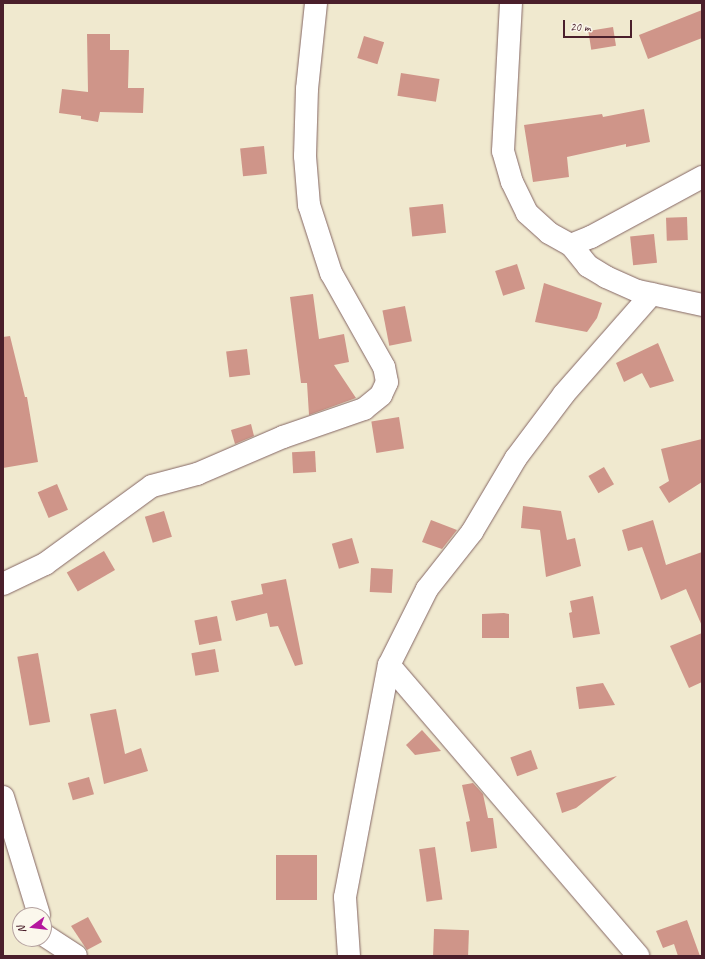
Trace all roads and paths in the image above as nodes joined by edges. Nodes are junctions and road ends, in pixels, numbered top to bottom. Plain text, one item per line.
1 (316, 3) edge
2 (511, 3) edge
3 (702, 177) edge
4 (571, 245) junction
5 (652, 294) junction
6 (702, 305) edge
7 (3, 584) edge
8 (389, 665) junction
9 (3, 797) edge
10 (37, 907) edge
11 (52, 940) edge
12 (76, 956) edge
13 (349, 956) edge
14 (638, 956) edge

1 - 7 street
2 - 4 street
3 - 4 street
4 - 5 street
5 - 6 street
5 - 8 street
8 - 13 street
8 - 14 street
9 - 10 street
11 - 12 street

